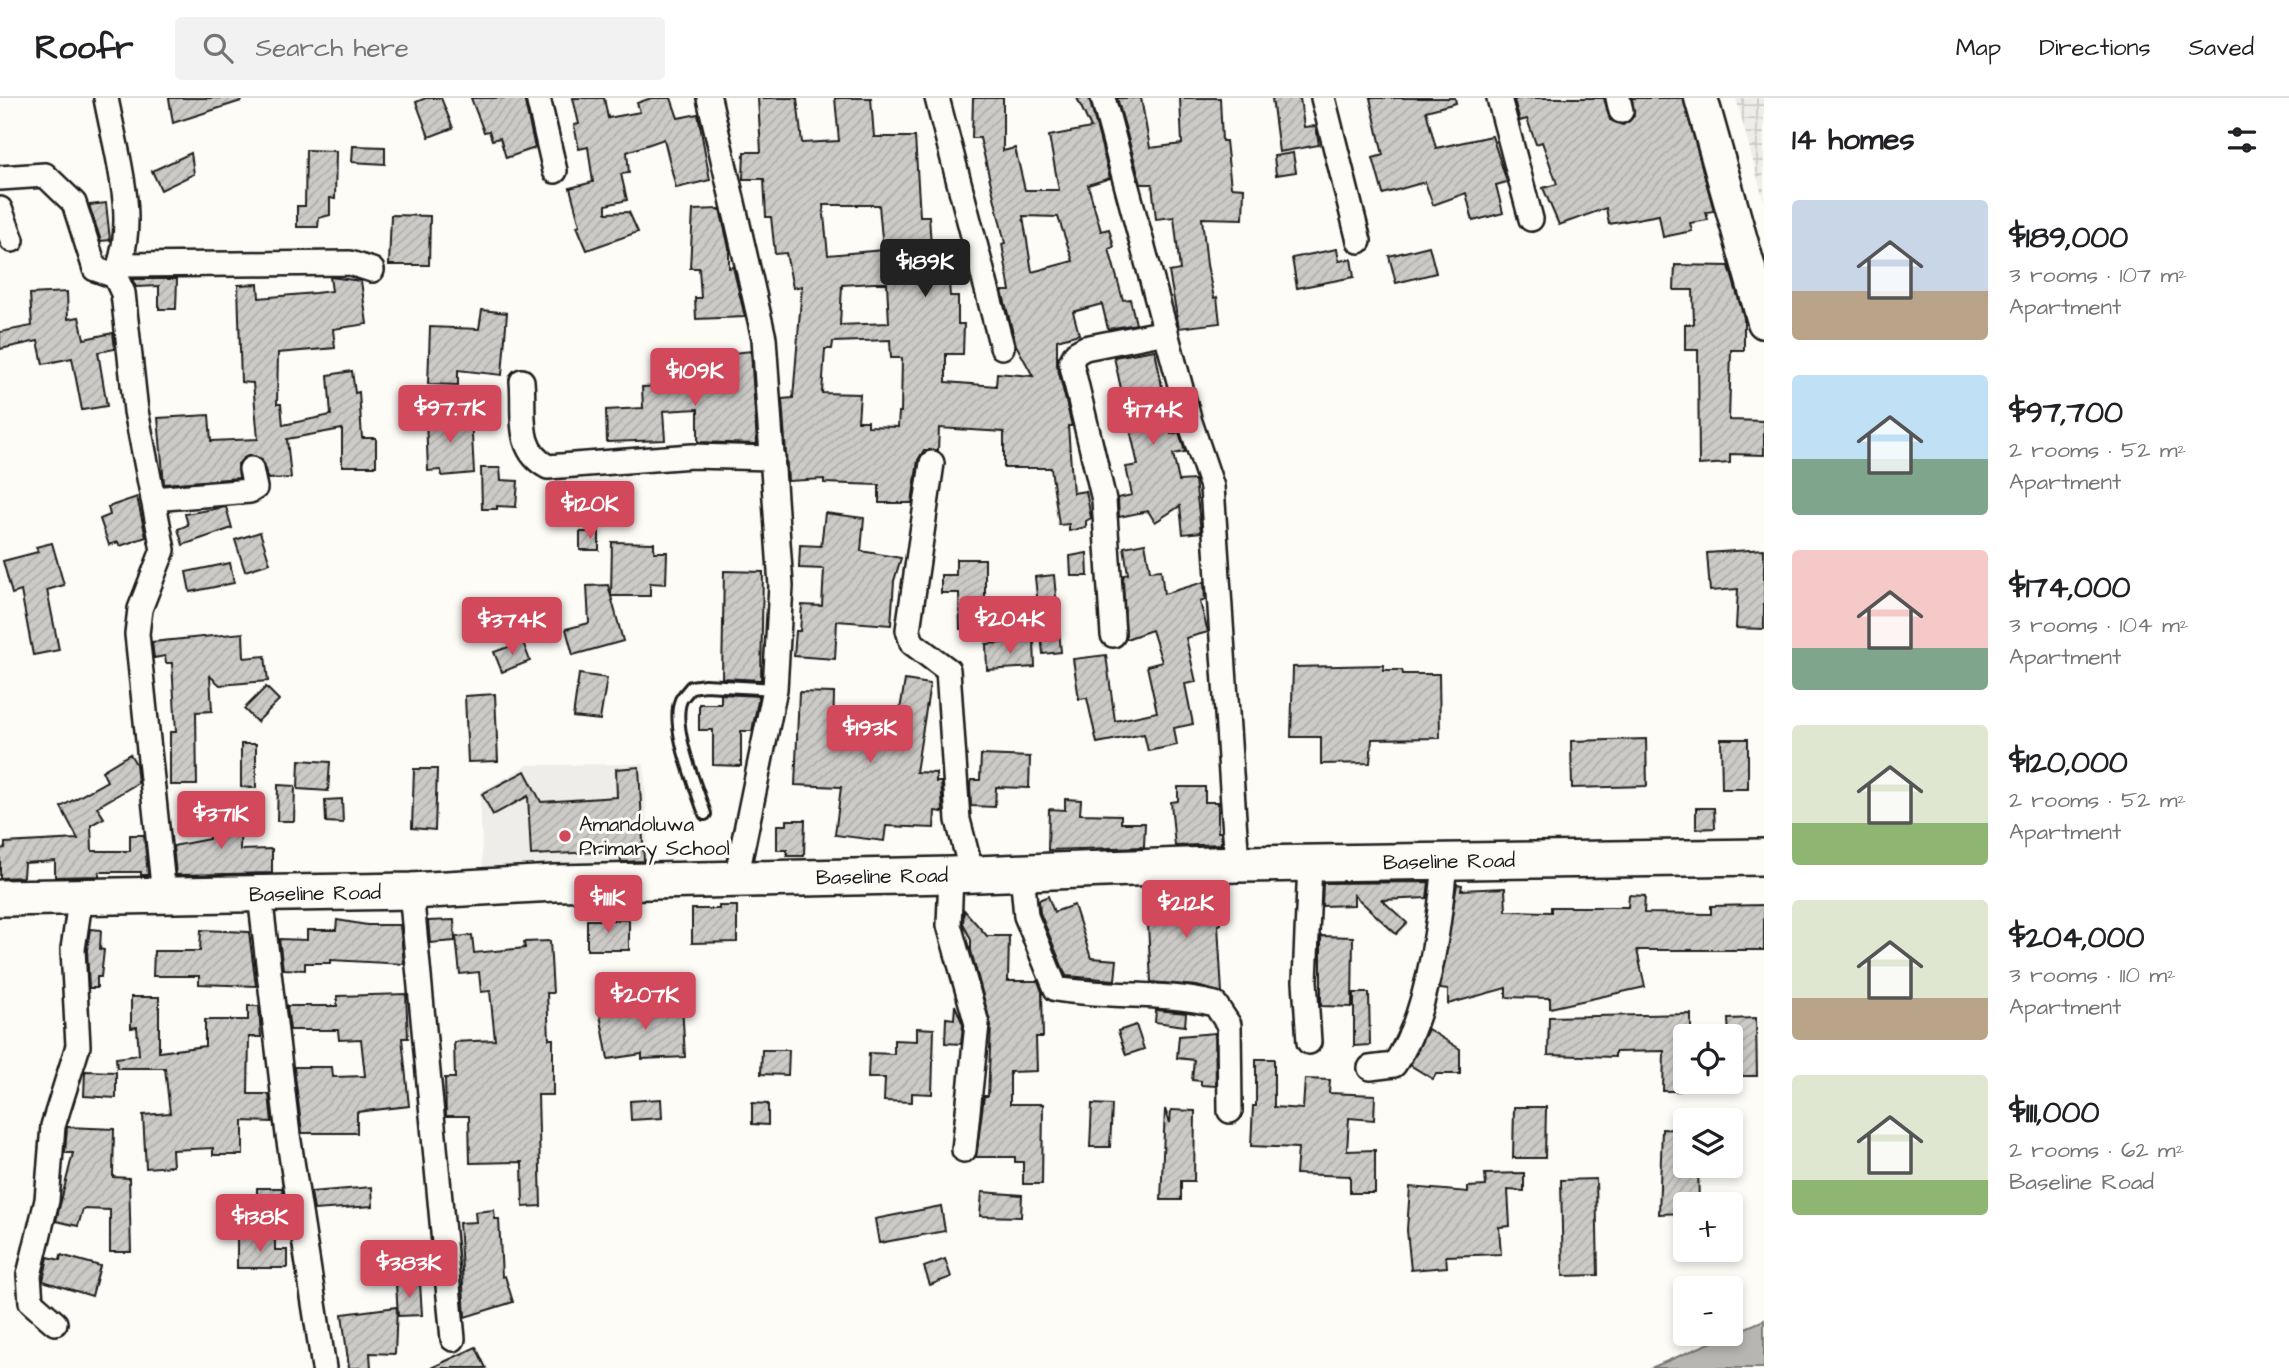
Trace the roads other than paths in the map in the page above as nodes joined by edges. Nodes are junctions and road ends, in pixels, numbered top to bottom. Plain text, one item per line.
1 (106, 98) edge
2 (538, 98) edge
3 (709, 98) edge
4 (937, 98) edge
5 (1103, 98) edge
6 (1322, 98) edge
7 (1499, 98) edge
8 (1701, 98) edge
9 (555, 171) dead end
10 (0, 178) edge
11 (0, 209) edge
12 (1531, 219) dead end
13 (12, 240) dead end
14 (1359, 241) dead end
15 (118, 270) junction
16 (372, 270) dead end
17 (1764, 322) edge
18 (1166, 332) junction
19 (1002, 347) dead end
20 (522, 381) dead end
21 (773, 458) junction
22 (932, 463) dead end
23 (251, 469) dead end
24 (153, 499) junction
25 (1113, 635) dead end
26 (775, 689) junction
27 (705, 814) dead end
28 (1764, 857) edge
29 (1445, 861) junction
30 (1310, 863) junction
31 (1237, 864) junction
32 (1021, 873) junction
33 (961, 875) junction
34 (736, 879) junction
35 (411, 891) junction
36 (81, 895) junction
37 (164, 895) junction
38 (260, 895) junction
39 (0, 898) edge
40 (1309, 1042) dead end
41 (1370, 1068) dead end
42 (1230, 1111) dead end
43 (964, 1150) dead end
44 (54, 1323) dead end
45 (453, 1339) dead end
46 (324, 1368) edge

1 - 15 street
2 - 9 street
3 - 21 street
4 - 19 street
5 - 18 street
6 - 14 street
7 - 12 street
8 - 17 street
10 - 15 street
11 - 13 street
15 - 16 street
15 - 24 street
18 - 25 street
18 - 31 street
20 - 21 street
21 - 26 street
22 - 33 street
23 - 24 street
24 - 37 street
26 - 27 lane
26 - 34 street
28 - 29 main road, Baseline Road
29 - 30 main road, Baseline Road
29 - 41 street
30 - 31 main road, Baseline Road
30 - 40 street
31 - 32 main road, Baseline Road
32 - 33 main road, Baseline Road
32 - 42 street
33 - 34 main road, Baseline Road
33 - 43 street
34 - 35 main road, Baseline Road
35 - 38 main road, Baseline Road
35 - 45 street
36 - 37 main road, Baseline Road
36 - 39 main road, Baseline Road
36 - 44 street
37 - 38 main road, Baseline Road
38 - 46 street

